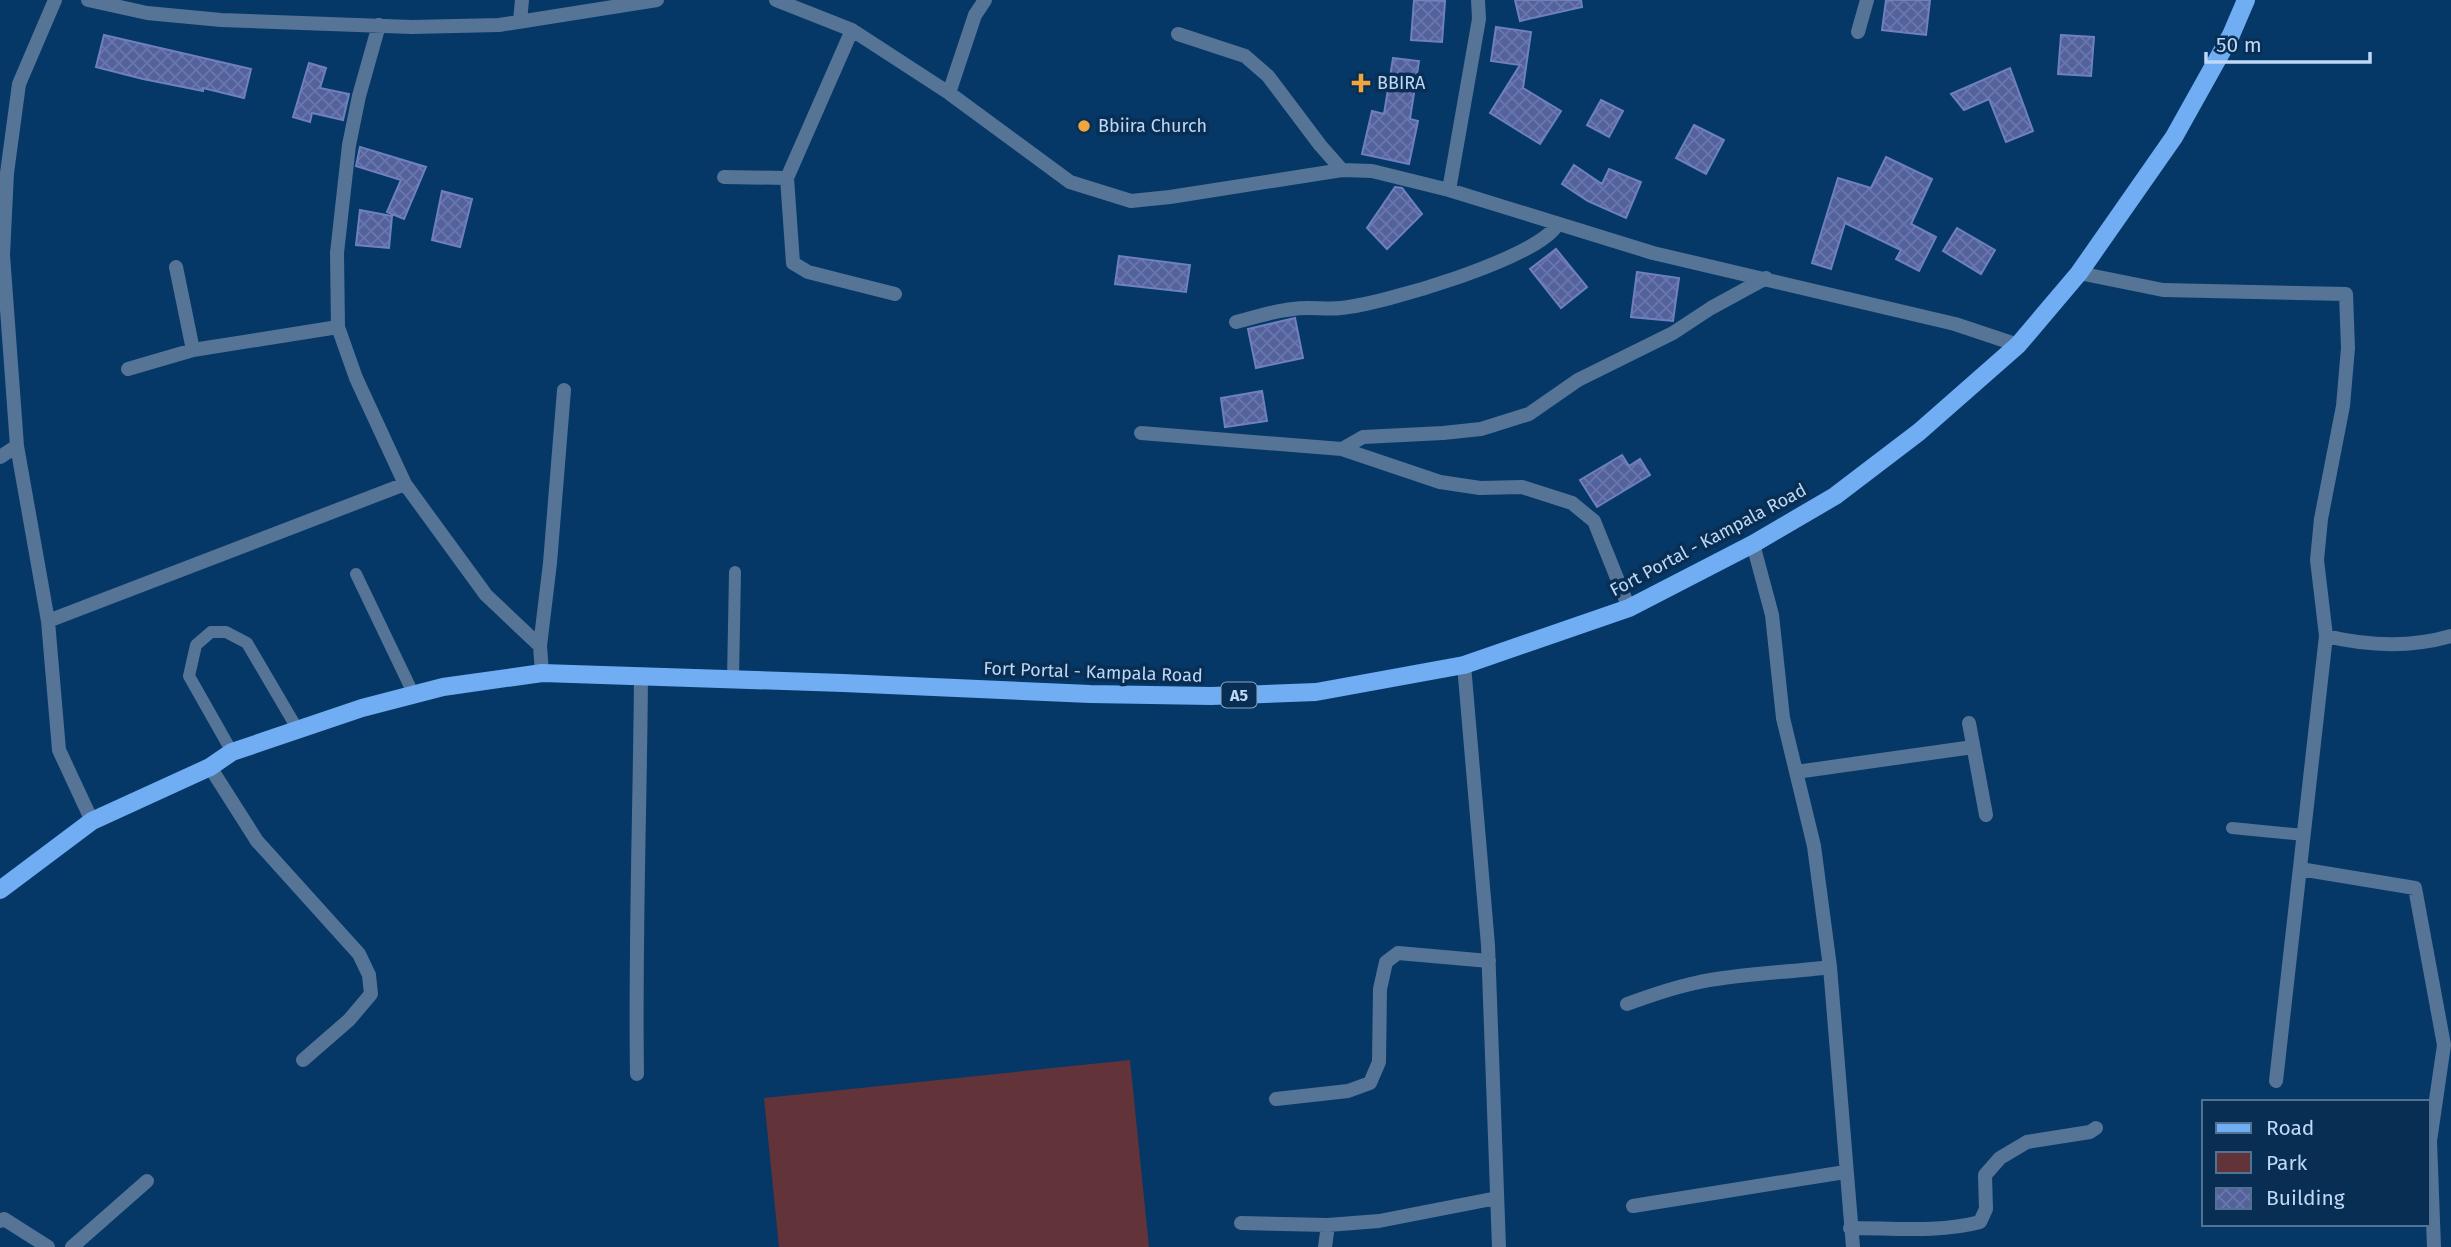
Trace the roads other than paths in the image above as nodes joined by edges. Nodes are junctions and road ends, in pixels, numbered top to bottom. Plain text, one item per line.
1 (55, 0) edge
2 (88, 0) edge
3 (522, 0) edge
4 (657, 0) edge
5 (776, 0) edge
6 (985, 0) edge
7 (1478, 0) edge
8 (1867, 0) edge
9 (2246, 0) edge
10 (520, 21) junction
11 (379, 25) junction
12 (852, 30) junction
13 (1858, 32) dead end
14 (1178, 34) dead end
15 (949, 93) junction
16 (15, 106) junction
17 (0, 112) edge
18 (1342, 170) junction
19 (724, 177) dead end
20 (787, 178) junction
21 (1449, 190) junction
22 (1557, 225) junction
23 (177, 267) dead end
24 (2080, 273) junction
25 (1766, 278) junction
26 (895, 294) dead end
27 (1236, 322) dead end
28 (338, 327) junction
29 (2018, 345) junction
30 (193, 350) junction
31 (128, 369) dead end
32 (564, 390) dead end
33 (1141, 433) dead end
34 (17, 446) junction
35 (1342, 449) junction
36 (0, 457) edge
37 (405, 484) junction
38 (1754, 544) junction
39 (735, 572) dead end
40 (356, 574) dead end
41 (1629, 608) junction
42 (48, 621) junction
43 (2326, 636) junction
44 (2451, 636) edge
45 (540, 646) junction
46 (1464, 665) junction
47 (542, 673) junction
48 (641, 676) junction
49 (733, 679) junction
50 (414, 695) junction
51 (1969, 723) dead end
52 (298, 730) junction
53 (1973, 747) junction
54 (232, 752) junction
55 (209, 766) junction
56 (1796, 772) junction
57 (1986, 815) dead end
58 (92, 821) junction
59 (2232, 828) dead end
60 (2304, 835) junction
61 (2300, 870) junction
62 (0, 890) edge
63 (1489, 961) junction
64 (1830, 967) junction
65 (1627, 1004) dead end
66 (303, 1060) dead end
67 (637, 1074) dead end
68 (2276, 1081) dead end
69 (1276, 1099) dead end
70 (2096, 1128) dead end
71 (2430, 1136) edge
72 (2430, 1163) edge
73 (1845, 1172) junction
74 (147, 1181) dead end
75 (1497, 1198) junction
76 (1633, 1206) dead end
77 (0, 1222) edge
78 (1241, 1223) dead end
79 (1328, 1225) junction
80 (1850, 1228) junction
81 (48, 1247) edge
82 (72, 1247) edge
83 (1325, 1247) edge
84 (1499, 1247) edge
85 (1853, 1247) edge
86 (2434, 1247) edge

1 - 16 street
2 - 11 street
3 - 10 street
4 - 10 street
5 - 12 street
6 - 15 street
7 - 21 street
8 - 13 street
9 - 24 main road, Fort Portal - Kampala Road / A5
10 - 11 street
11 - 28 street
12 - 15 street
12 - 20 street
14 - 18 street
15 - 18 street
16 - 17 street
16 - 34 street
18 - 21 street
19 - 20 street
20 - 26 street
21 - 22 street
22 - 25 street
22 - 27 street
23 - 30 street
24 - 29 main road, Fort Portal - Kampala Road / A5
24 - 43 street
25 - 29 street
25 - 35 street
28 - 30 street
28 - 37 street
29 - 38 main road, Fort Portal - Kampala Road / A5
30 - 31 street
32 - 45 street
33 - 35 street
34 - 36 street
34 - 42 street
35 - 41 street
37 - 42 street
37 - 45 street
38 - 41 main road, Fort Portal - Kampala Road / A5
38 - 56 street
39 - 49 lane
40 - 50 lane
41 - 46 main road, Fort Portal - Kampala Road / A5
42 - 58 street
43 - 44 street
43 - 60 street
45 - 47 street
46 - 49 main road, Fort Portal - Kampala Road / A5
46 - 63 street
47 - 48 main road, Fort Portal - Kampala Road / A5
47 - 50 main road, Fort Portal - Kampala Road / A5
48 - 49 main road, Fort Portal - Kampala Road / A5
48 - 67 street
50 - 52 main road, Fort Portal - Kampala Road / A5
51 - 53 street
52 - 54 main road, Fort Portal - Kampala Road / A5
52 - 54 lane
53 - 56 street
53 - 57 street
54 - 55 main road, Fort Portal - Kampala Road / A5
55 - 58 main road, Fort Portal - Kampala Road / A5
55 - 66 street
56 - 64 street
58 - 62 main road, Fort Portal - Kampala Road / A5
59 - 60 lane
60 - 61 street
61 - 68 street
61 - 71 street
63 - 69 street
63 - 75 street
64 - 65 street
64 - 73 street
70 - 80 street
72 - 86 street
73 - 76 street
73 - 80 street
74 - 82 street
75 - 79 street
75 - 84 street
77 - 81 street
78 - 79 street
79 - 83 street
80 - 85 street

